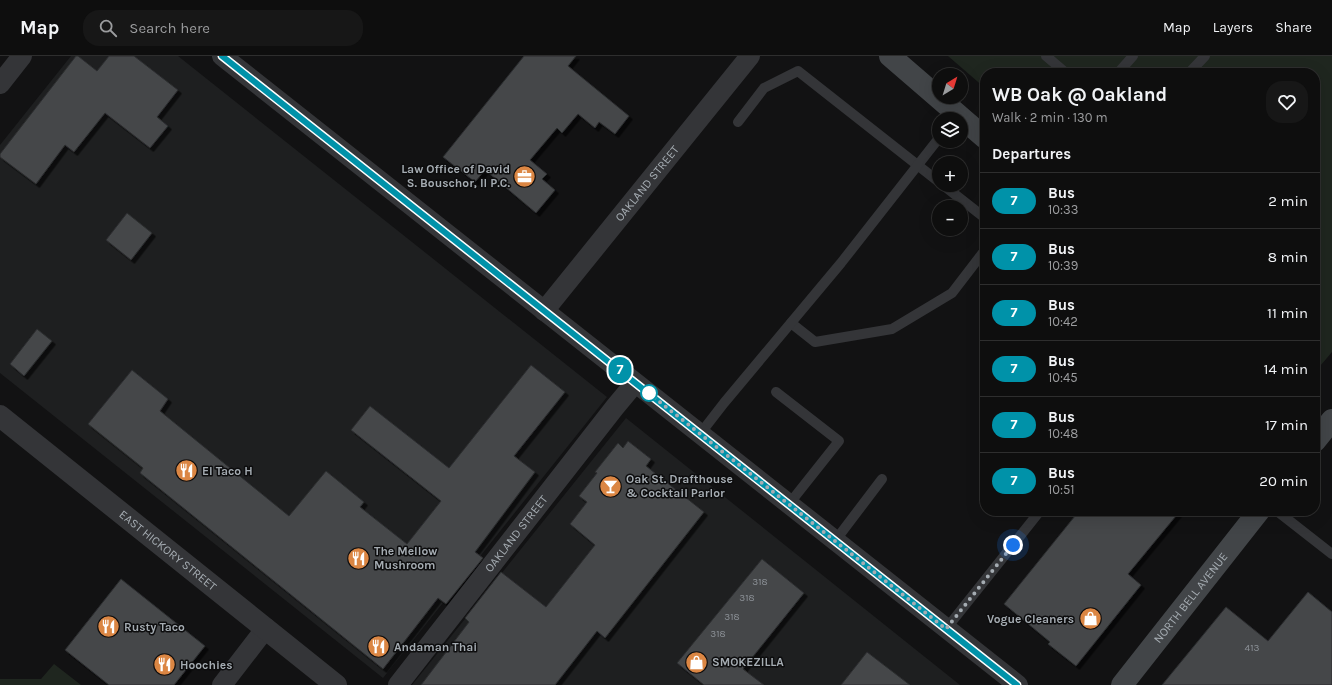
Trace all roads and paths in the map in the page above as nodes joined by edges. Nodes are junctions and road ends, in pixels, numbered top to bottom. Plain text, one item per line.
1 (22, 56) edge
2 (222, 56) edge
3 (750, 56) edge
4 (890, 56) edge
5 (1046, 56) edge
6 (1133, 56) edge
7 (1205, 56) edge
8 (1060, 68) edge
9 (1122, 68) edge
10 (1194, 68) edge
11 (0, 84) edge
12 (950, 112) edge
13 (738, 122) dead end
14 (968, 126) edge
15 (980, 134) edge
16 (932, 147) edge
17 (918, 165) junction
18 (932, 176) edge
19 (952, 192) edge
20 (980, 214) edge
21 (980, 257) edge
22 (544, 311) junction
23 (791, 323) junction
24 (635, 383) junction
25 (776, 392) dead end
26 (0, 416) edge
27 (700, 434) junction
28 (882, 479) dead end
29 (789, 504) junction
30 (1036, 516) edge
31 (1255, 516) edge
32 (1283, 516) edge
33 (835, 541) junction
34 (1332, 554) edge
35 (266, 628) junction
36 (946, 629) junction
37 (222, 685) edge
38 (336, 685) edge
39 (398, 685) edge
40 (1018, 685) edge
41 (1122, 685) edge

1 - 11 street
2 - 22 street
3 - 22 street, OAKLAND STREET
4 - 12 main road
5 - 8 lane
6 - 9 lane
7 - 10 lane
13 - 17 lane
14 - 15 main road
16 - 17 lane
17 - 18 lane
17 - 23 lane
19 - 20 lane
21 - 23 lane
22 - 24 street
23 - 27 lane
24 - 27 street
24 - 39 street, OAKLAND STREET
25 - 29 lane
26 - 35 street, EAST HICKORY STREET
27 - 29 street
28 - 33 lane
29 - 33 street
30 - 36 lane
31 - 41 main road, NORTH BELL AVENUE
32 - 34 lane
33 - 36 street
35 - 37 street
35 - 38 street, EAST HICKORY STREET
36 - 40 street

